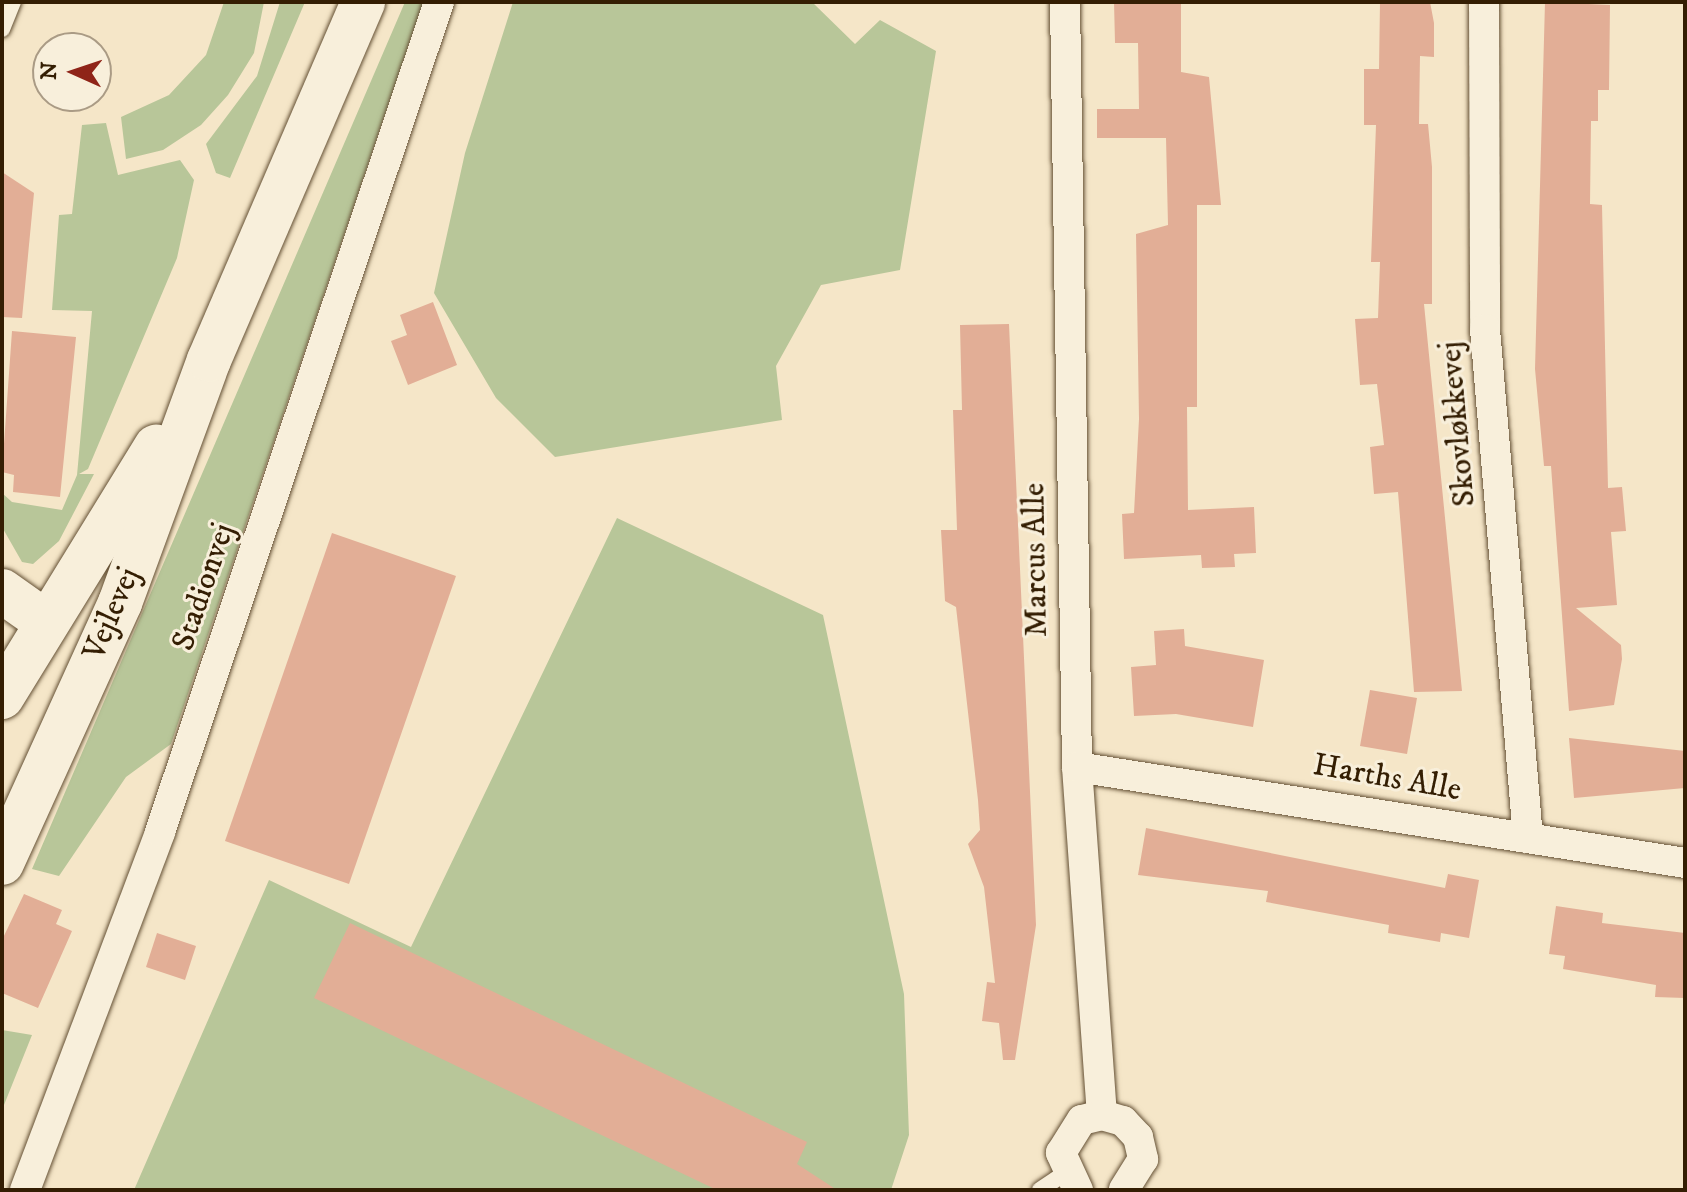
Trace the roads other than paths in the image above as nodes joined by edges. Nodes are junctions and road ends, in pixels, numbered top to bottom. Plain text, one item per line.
1 (13, 2) edge
2 (363, 2) edge
3 (439, 2) edge
4 (1065, 2) edge
5 (1484, 2) edge
6 (2, 29) edge
7 (209, 360) junction
8 (2, 591) edge
9 (46, 622) junction
10 (28, 686) edge
11 (1077, 767) junction
12 (2, 810) edge
13 (1528, 838) junction
14 (2, 863) edge
15 (1685, 863) edge
16 (1102, 1115) junction
17 (1061, 1185) edge
18 (25, 1190) edge
19 (1124, 1190) edge

1 - 6 lane
2 - 7 main road, Vejlevej
3 - 18 street, Stadionvej
4 - 11 street, Marcus Alle
5 - 13 street, Skovløkkevej
7 - 9 main road, Vejlevej
7 - 10 main road, Vejlevej
8 - 9 main road
9 - 10 main road, Vejlevej
10 - 12 main road
10 - 14 main road, Vejlevej
11 - 13 street, Harths Alle
11 - 16 street, Marcus Alle
13 - 15 street, Harths Alle
16 - 17 street
16 - 19 street

